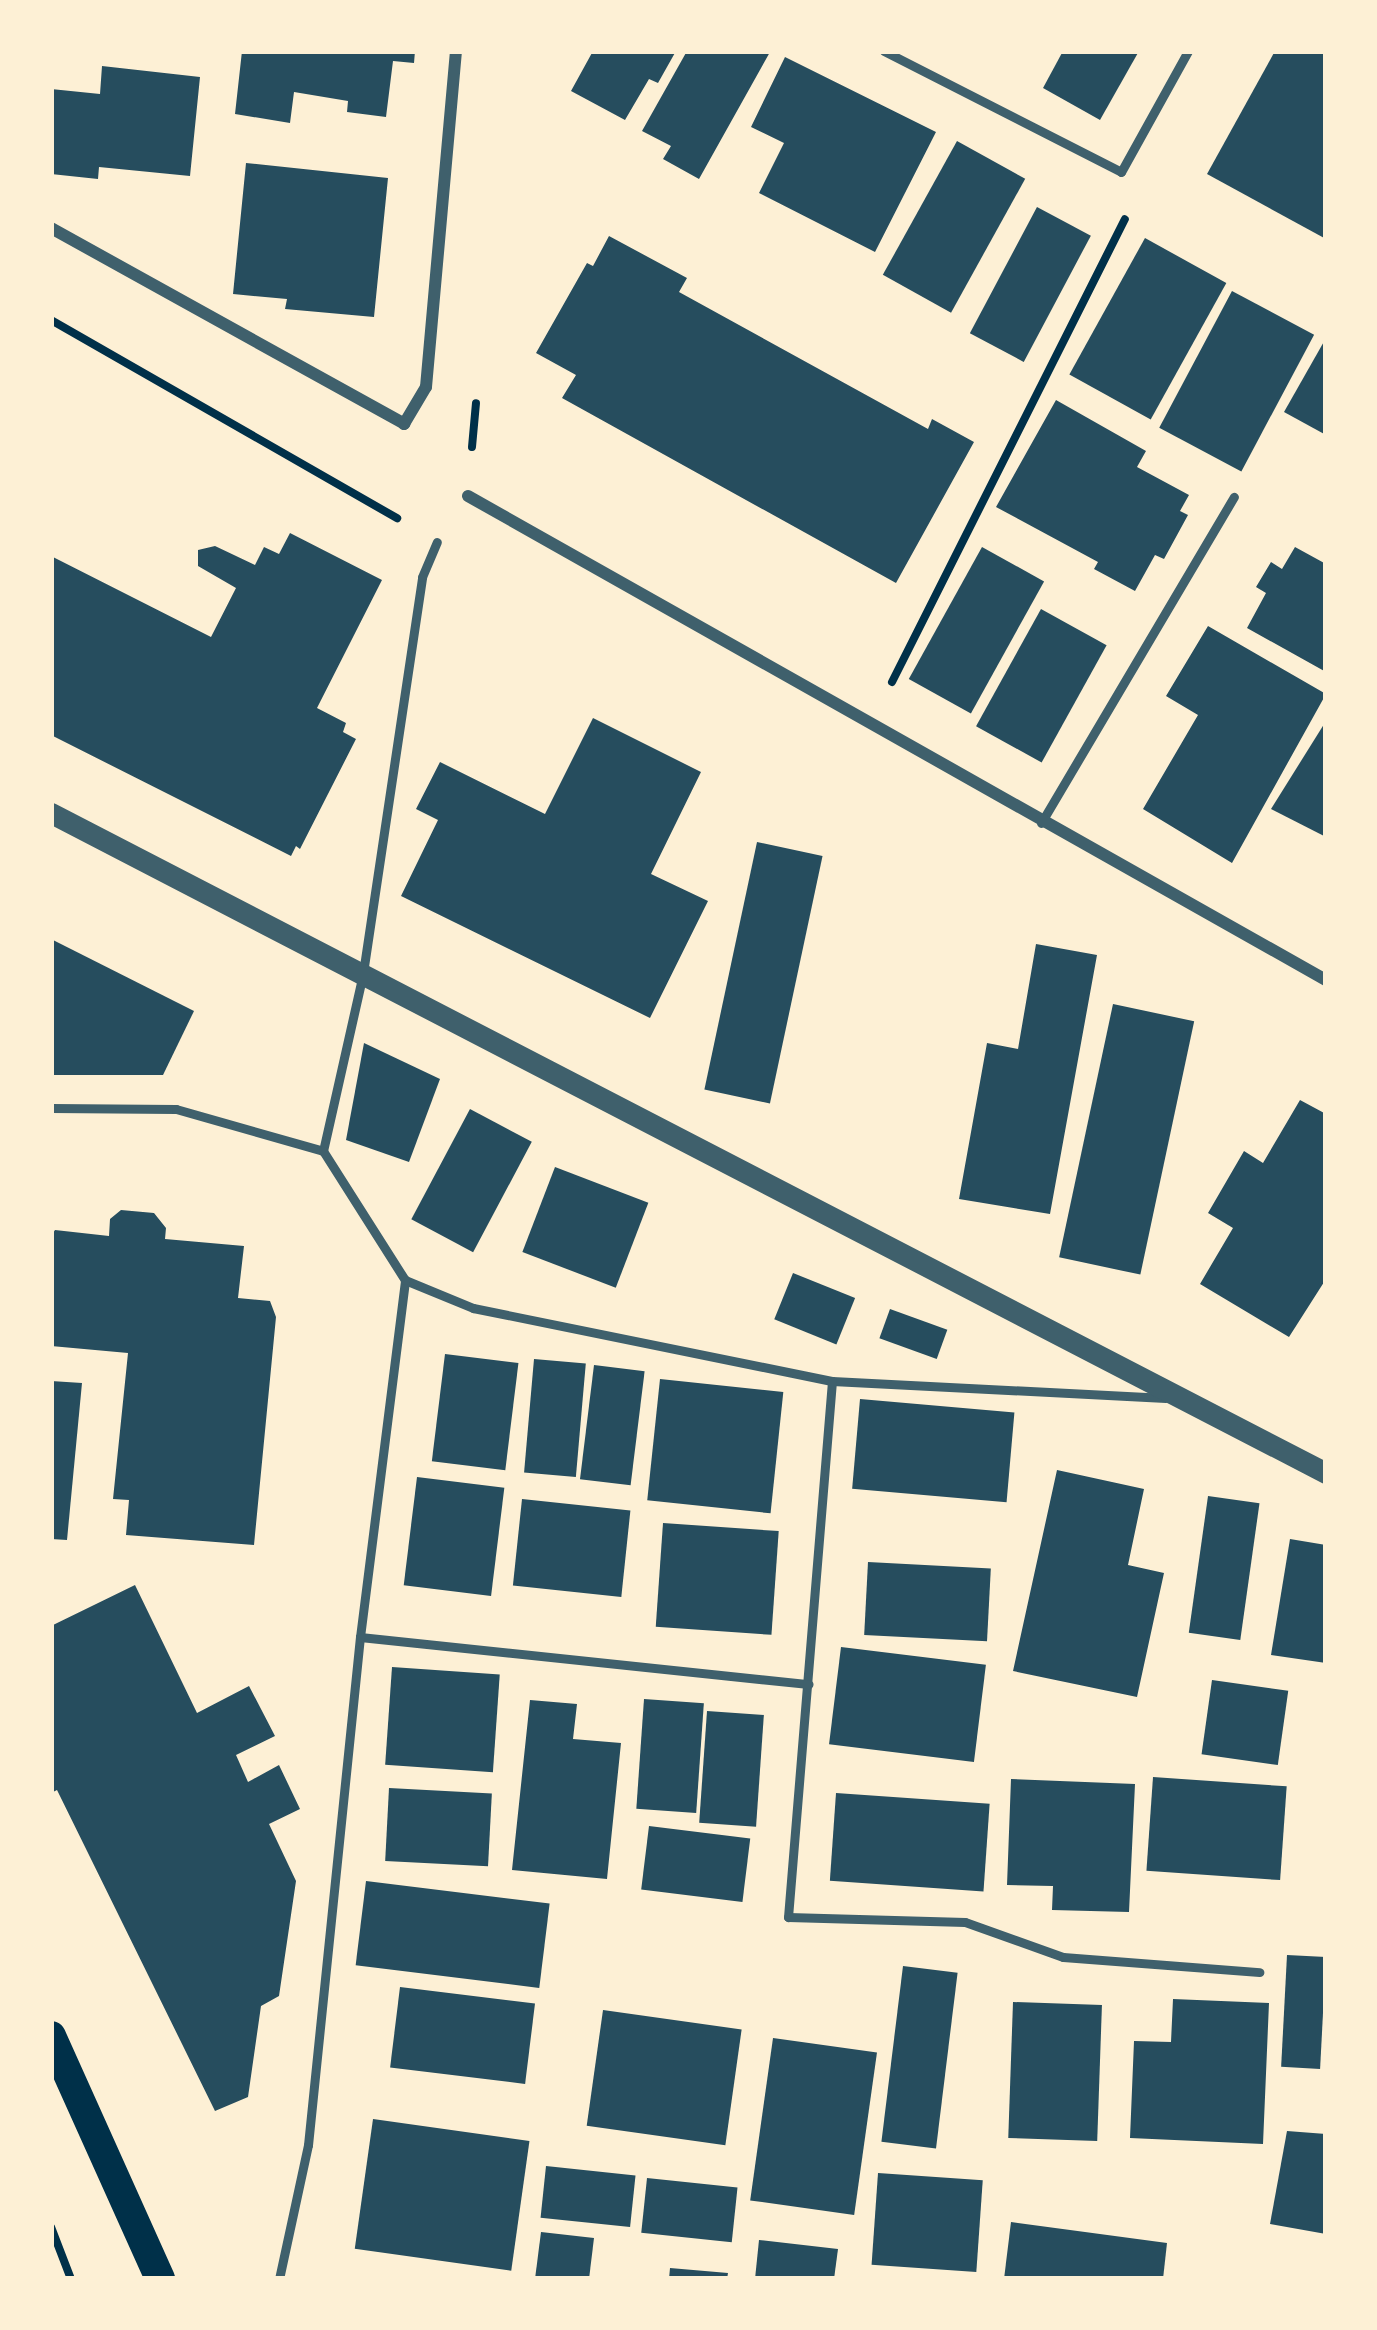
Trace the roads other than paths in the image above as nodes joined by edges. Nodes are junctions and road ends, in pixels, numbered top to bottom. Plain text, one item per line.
1 (456, 51) edge
2 (884, 51) edge
3 (1188, 51) edge
4 (51, 228) edge
5 (468, 496) dead end
6 (1234, 497) dead end
7 (437, 542) road end
8 (51, 813) edge
9 (1041, 823) junction
10 (363, 973) junction
11 (1326, 980) edge
12 (51, 1108) edge
13 (322, 1150) junction
14 (405, 1280) junction
15 (832, 1381) junction
16 (1180, 1399) junction
17 (1326, 1474) edge
18 (360, 1637) junction
19 (808, 1684) junction
20 (1258, 1972) dead end
21 (51, 2036) edge
22 (160, 2279) edge
23 (279, 2279) edge

1 - 4 street
2 - 3 lane
5 - 9 street
6 - 9 lane
7 - 10 lane
8 - 10 street
9 - 11 street
10 - 13 lane
10 - 16 street
12 - 13 lane
13 - 14 lane
14 - 15 lane
14 - 18 lane
15 - 16 lane
15 - 19 lane
16 - 17 street
18 - 19 lane
18 - 23 lane
19 - 20 lane
21 - 22 main road

